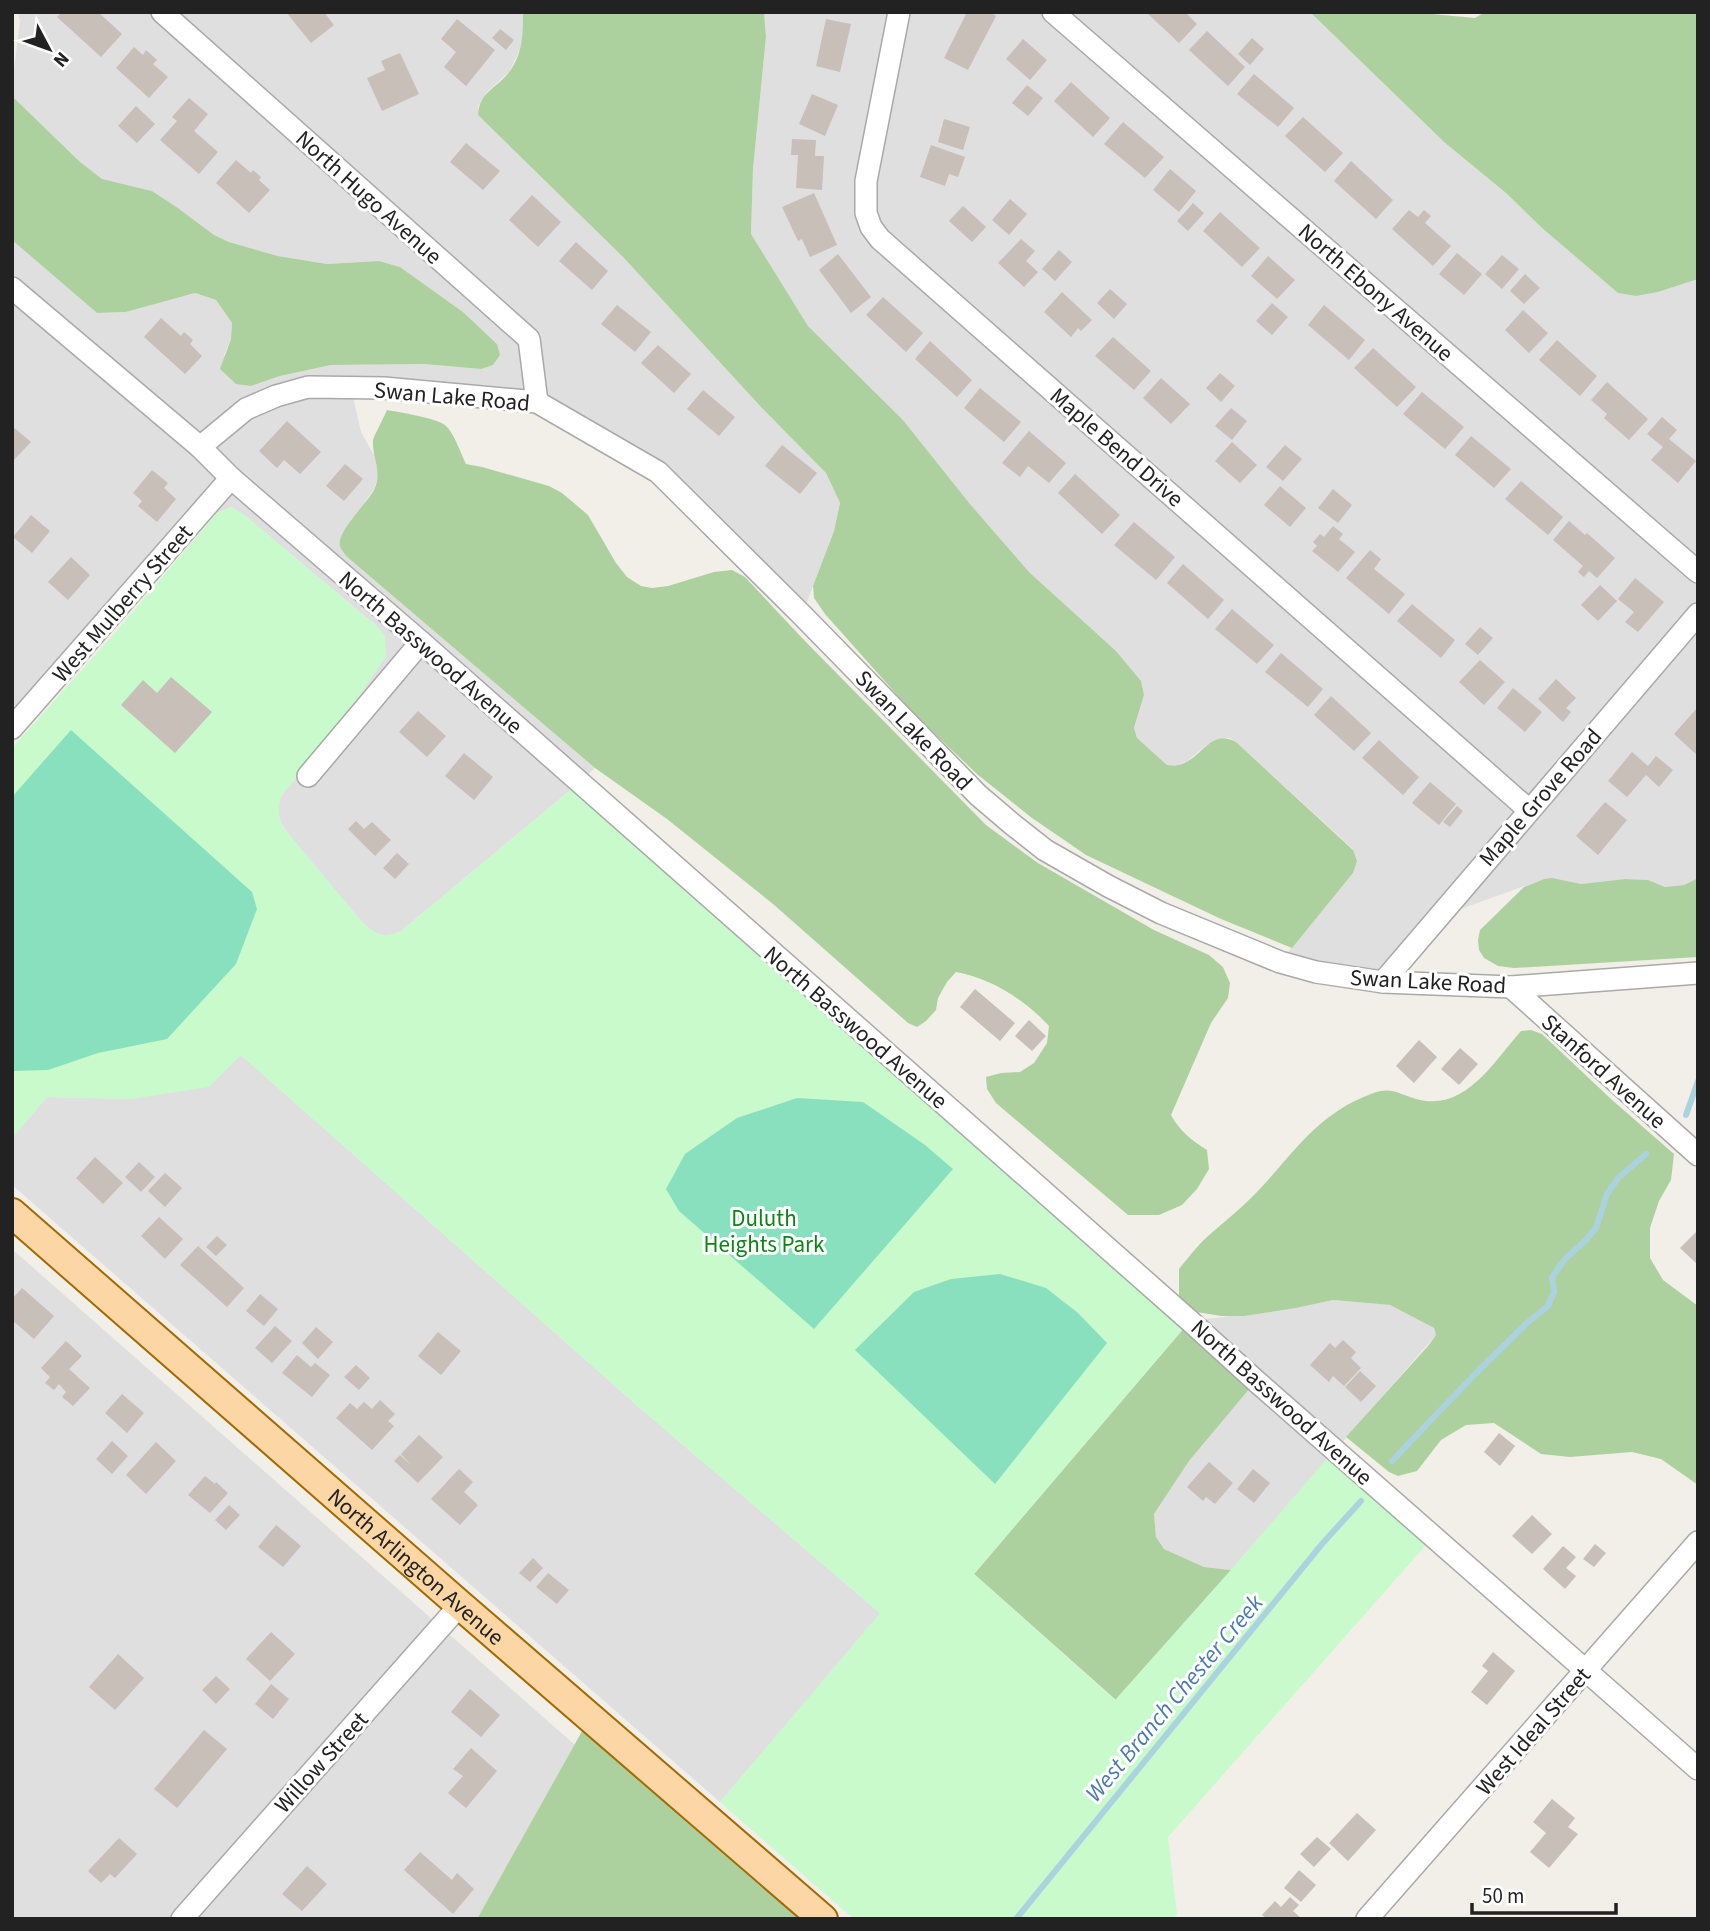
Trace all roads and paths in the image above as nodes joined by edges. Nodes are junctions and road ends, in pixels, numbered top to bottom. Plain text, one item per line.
1 (162, 12) edge
2 (899, 12) edge
3 (1053, 12) edge
4 (13, 289) edge
5 (537, 402) junction
6 (200, 447) junction
7 (231, 478) junction
8 (1698, 572) edge
9 (1698, 614) edge
10 (421, 642) junction
11 (16, 715) edge
12 (308, 776) dead end
13 (1529, 810) junction
14 (1698, 973) edge
15 (1384, 982) junction
16 (1511, 987) junction
17 (1698, 1155) edge
18 (16, 1223) edge
19 (1698, 1542) edge
20 (460, 1605) junction
21 (1586, 1671) junction
22 (1698, 1769) edge
23 (181, 1919) edge
24 (823, 1919) edge
25 (1367, 1919) edge

1 - 5 street, North Hugo Avenue
2 - 13 street, Maple Bend Drive
3 - 8 street, North Ebony Avenue
4 - 6 street, North Basswood Avenue
5 - 6 street, Swan Lake Road
5 - 15 street, Swan Lake Road
6 - 7 street, North Basswood Avenue
7 - 10 street, North Basswood Avenue
7 - 11 street, West Mulberry Street
9 - 13 street, Maple Grove Road
10 - 12 street
10 - 21 street, North Basswood Avenue
13 - 15 street, Maple Grove Road
14 - 16 street, Swan Lake Road
15 - 16 street, Swan Lake Road
16 - 17 street, Stanford Avenue
18 - 20 main road, North Arlington Avenue
19 - 21 street, West Ideal Street
20 - 23 street, Willow Street
20 - 24 main road, North Arlington Avenue
21 - 22 street, North Basswood Avenue
21 - 25 street, West Ideal Street

